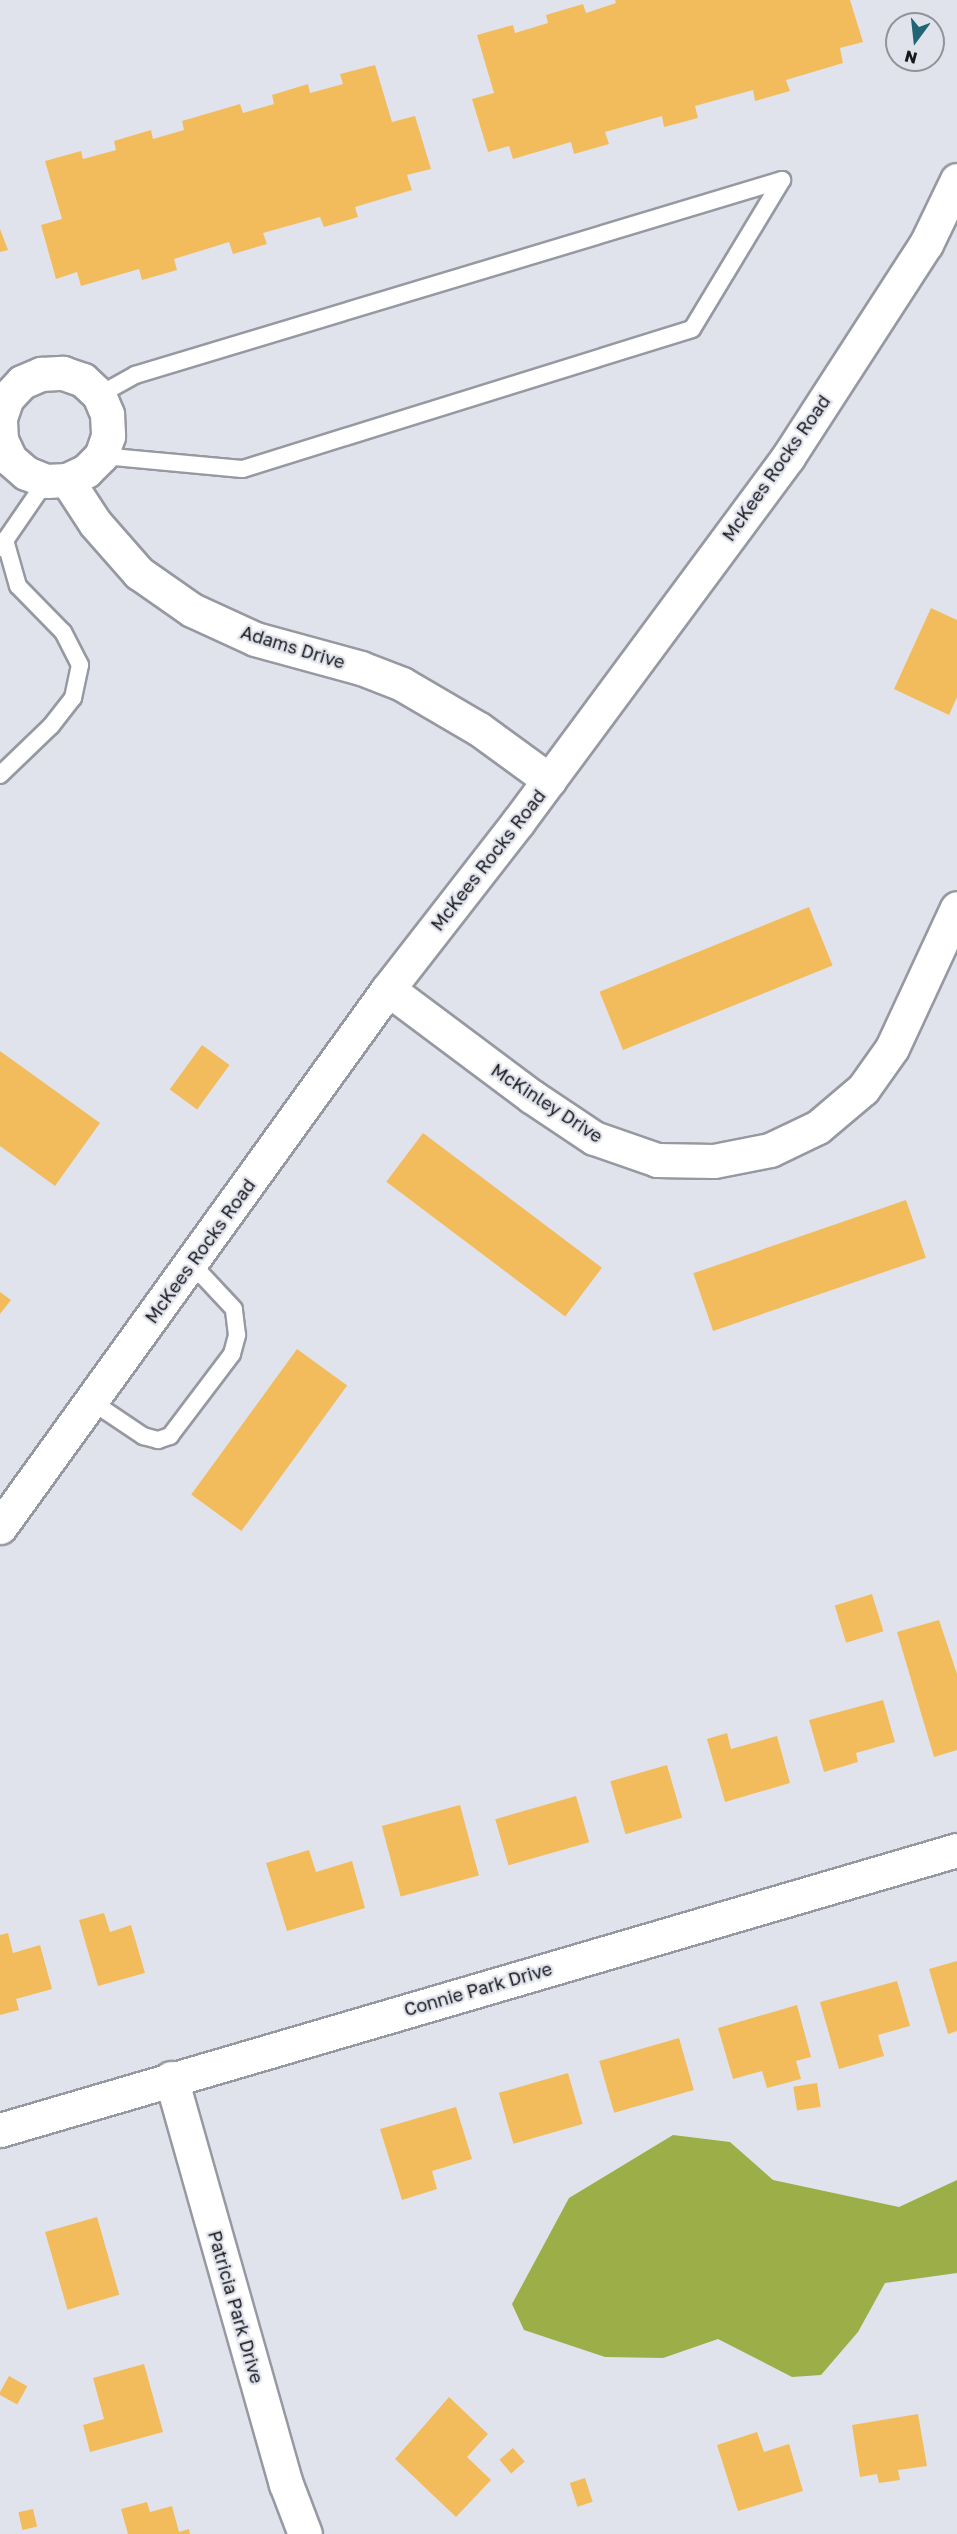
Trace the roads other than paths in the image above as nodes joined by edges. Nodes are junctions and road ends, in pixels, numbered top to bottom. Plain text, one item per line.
1 (957, 180) edge
2 (99, 395) junction
3 (0, 419) edge
4 (0, 440) edge
5 (101, 456) junction
6 (56, 480) junction
7 (2, 544) edge
8 (0, 775) edge
9 (549, 780) junction
10 (957, 908) edge
11 (388, 989) junction
12 (191, 1263) junction
13 (91, 1401) junction
14 (0, 1527) edge
15 (957, 1850) edge
16 (171, 2078) junction
17 (0, 2130) edge
18 (305, 2534) edge

1 - 9 street, McKees Rocks Road
2 - 3 street
2 - 5 street
2 - 5 lane
3 - 4 street
4 - 6 street
5 - 6 street
6 - 7 lane
6 - 9 street, Adams Drive
7 - 8 lane
9 - 11 street, McKees Rocks Road
10 - 11 street, McKinley Drive
11 - 12 street, McKees Rocks Road
12 - 13 street, McKees Rocks Road
12 - 13 lane
13 - 14 street, McKees Rocks Road
15 - 16 street, Connie Park Drive
16 - 17 street, Connie Park Drive
16 - 18 street, Patricia Park Drive

